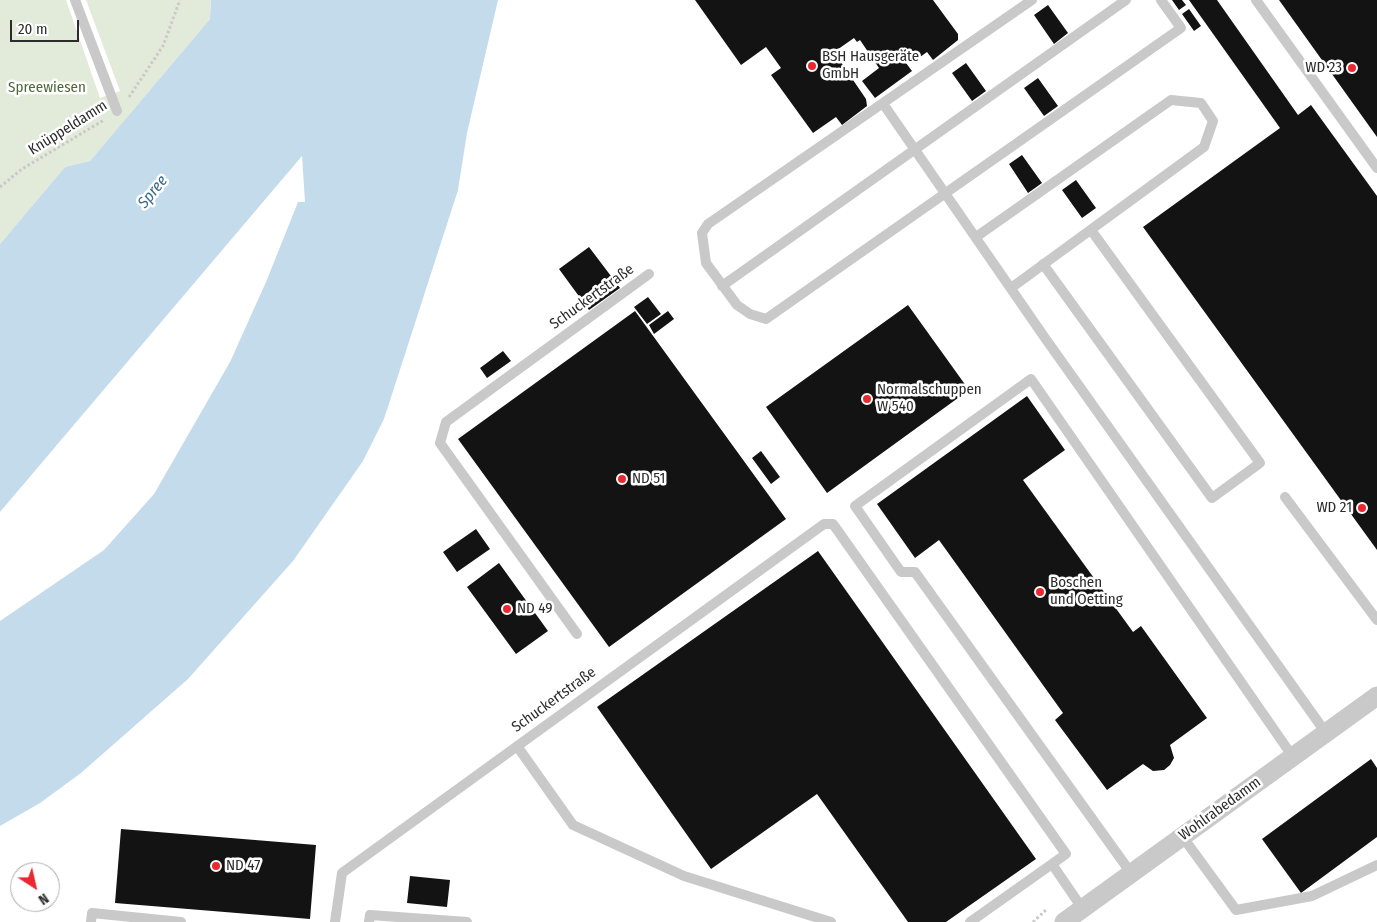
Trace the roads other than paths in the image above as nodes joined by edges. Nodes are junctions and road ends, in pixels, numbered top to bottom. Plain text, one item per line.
1 (74, 0) edge
2 (1032, 0) edge
3 (1126, 0) edge
4 (1161, 0) edge
5 (1256, 0) edge
6 (884, 104) junction
7 (117, 110) road end
8 (915, 150) junction
9 (1377, 168) edge
10 (946, 194) junction
11 (1091, 230) junction
12 (976, 237) junction
13 (1043, 264) junction
14 (648, 274) dead end
15 (722, 286) junction
16 (1011, 288) junction
17 (1285, 498) dead end
18 (1377, 620) edge
19 (577, 634) dead end
20 (1377, 696) edge
21 (1326, 733) junction
22 (517, 746) junction
23 (1293, 757) junction
24 (1182, 836) junction
25 (1052, 864) junction
26 (1377, 865) edge
27 (1131, 873) junction
28 (1082, 908) junction
29 (91, 922) edge
30 (181, 922) edge
31 (335, 922) edge
32 (369, 922) edge
33 (468, 922) edge
34 (832, 922) edge
35 (970, 922) edge
36 (1064, 922) edge

1 - 7 lane
2 - 6 lane
3 - 8 lane
4 - 10 lane
5 - 9 lane
6 - 8 lane
6 - 15 lane
8 - 10 lane
8 - 15 lane
10 - 12 lane
10 - 15 lane
11 - 12 lane
11 - 13 lane
11 - 13 lane
12 - 16 lane
13 - 16 lane
14 - 19 lane, Schuckertstraße
16 - 21 lane
17 - 18 lane
20 - 21 street, Wohlrabedamm
21 - 23 street, Wohlrabedamm
22 - 25 lane, Schuckertstraße
22 - 31 lane, Schuckertstraße
22 - 34 lane
23 - 24 street, Wohlrabedamm
23 - 27 lane
24 - 26 lane
24 - 27 street, Wohlrabedamm
25 - 28 lane
25 - 35 lane
27 - 28 street, Wohlrabedamm
28 - 36 street, Wohlrabedamm
29 - 30 lane
32 - 33 lane

